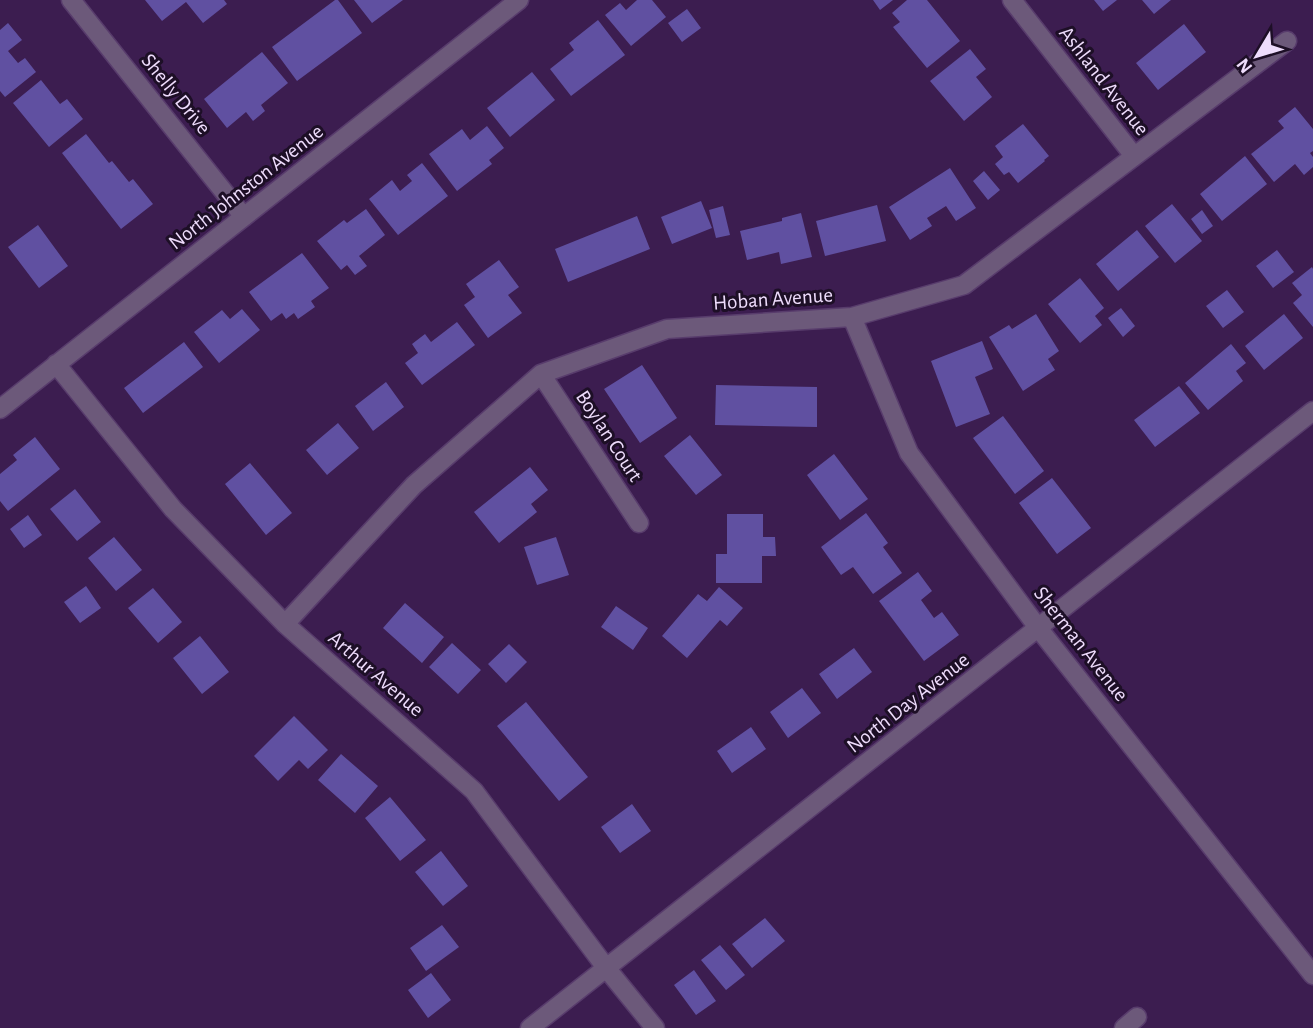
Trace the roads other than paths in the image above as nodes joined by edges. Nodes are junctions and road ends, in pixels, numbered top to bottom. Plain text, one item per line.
1 (71, 0) edge
2 (519, 0) edge
3 (1012, 0) edge
4 (1287, 41) dead end
5 (1134, 156) junction
6 (244, 217) junction
7 (852, 317) junction
8 (56, 364) junction
9 (541, 374) junction
10 (0, 409) edge
11 (1313, 411) edge
12 (639, 523) dead end
13 (285, 624) junction
14 (1039, 629) junction
15 (607, 969) junction
16 (1313, 975) edge
17 (530, 1028) edge
18 (655, 1028) edge

1 - 6 street, Shelly Drive
2 - 6 street, North Johnston Avenue
3 - 5 street, Ashland Avenue
4 - 5 street, Hoban Avenue
5 - 7 street, Hoban Avenue
6 - 8 street, North Johnston Avenue
7 - 9 street, Hoban Avenue
7 - 14 street, Sherman Avenue
8 - 10 street, North Johnston Avenue
8 - 13 street, Arthur Avenue
9 - 12 street, Boylan Court
9 - 13 street, Hoban Avenue
11 - 14 street, North Day Avenue
13 - 15 street, Arthur Avenue
14 - 15 street, North Day Avenue
14 - 16 street, Sherman Avenue
15 - 17 street, North Day Avenue
15 - 18 street, Arthur Avenue

